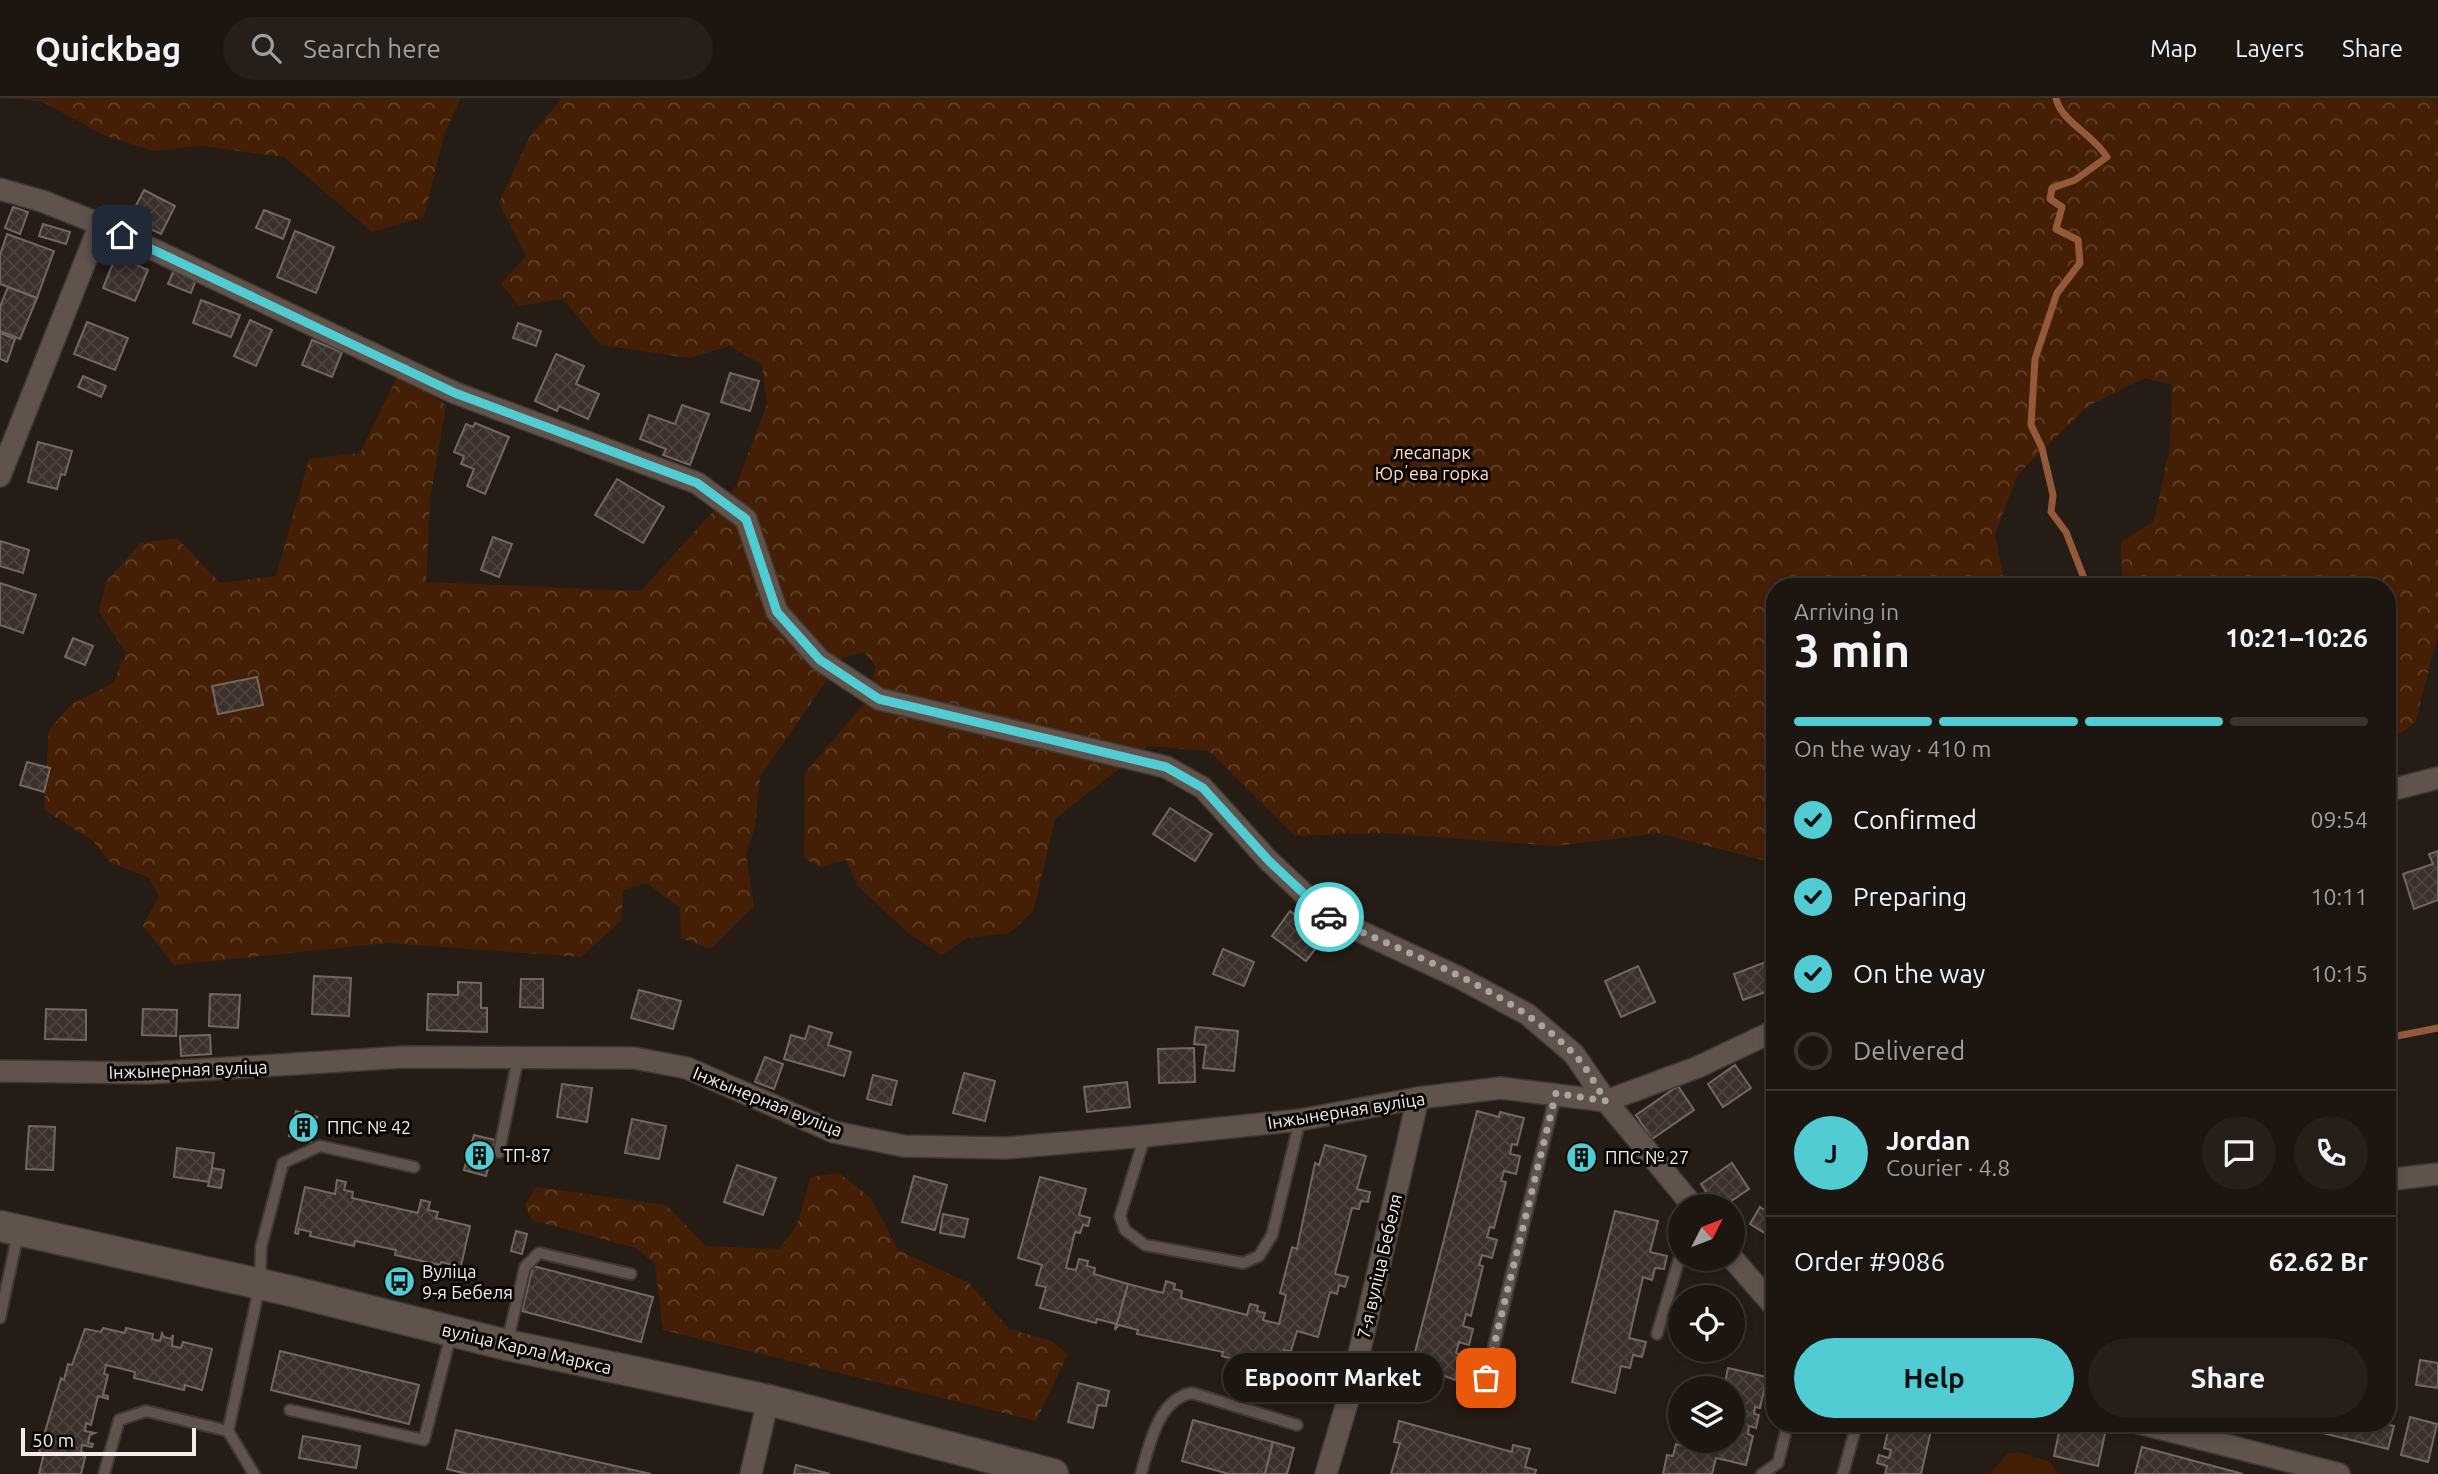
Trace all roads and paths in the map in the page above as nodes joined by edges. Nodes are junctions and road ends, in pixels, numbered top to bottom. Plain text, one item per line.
1 (0, 189) edge
2 (100, 224) junction
3 (0, 477) edge
4 (2438, 778) edge
5 (2396, 789) edge
6 (1766, 1035) edge
7 (518, 1058) junction
8 (0, 1071) edge
9 (1556, 1093) junction
10 (1418, 1098) junction
11 (1606, 1101) junction
12 (1300, 1120) junction
13 (1145, 1136) junction
14 (499, 1153) dead end
15 (414, 1167) dead end
16 (2438, 1174) edge
17 (2396, 1179) edge
18 (1683, 1194) edge
19 (9, 1228) edge
20 (1676, 1271) edge
21 (1743, 1271) edge
22 (631, 1274) dead end
23 (260, 1284) junction
24 (3, 1289) edge
25 (1766, 1297) edge
26 (0, 1318) edge
27 (452, 1332) junction
28 (1657, 1334) dead end
29 (507, 1345) junction
30 (1486, 1378) dead end
31 (768, 1400) junction
32 (290, 1410) dead end
33 (1297, 1425) dead end
34 (228, 1431) junction
35 (1785, 1432) edge
36 (1855, 1432) edge
37 (2174, 1432) edge
38 (104, 1474) edge
39 (254, 1474) edge
40 (751, 1474) edge
41 (1053, 1474) edge
42 (1141, 1474) edge
43 (1326, 1474) edge
44 (1762, 1474) edge
45 (1843, 1474) edge
46 (2339, 1474) edge

1 - 2 street
2 - 3 street
2 - 11 street
4 - 5 street
6 - 11 street
7 - 8 street, Інжынерная вуліца
7 - 13 street, Інжынерная вуліца
7 - 14 lane
9 - 10 street, Інжынерная вуліца
9 - 11 street, Інжынерная вуліца
9 - 30 lane
10 - 12 street, Інжынерная вуліца
10 - 43 street, 7-я вуліца Бебеля
11 - 18 street
12 - 13 street, Інжынерная вуліца
12 - 13 lane
15 - 23 lane
16 - 17 street
19 - 23 main road, вуліца Карла Маркса
19 - 24 lane
20 - 28 lane
21 - 25 street
22 - 29 lane
23 - 27 main road, вуліца Карла Маркса
23 - 34 lane
24 - 26 lane
27 - 29 main road, вуліца Карла Маркса
27 - 32 lane
29 - 31 main road, вуліца Карла Маркса
31 - 40 street
31 - 41 main road, вуліца Карла Маркса
33 - 42 lane
34 - 38 lane
34 - 39 lane
35 - 44 lane
36 - 45 lane
37 - 46 street

